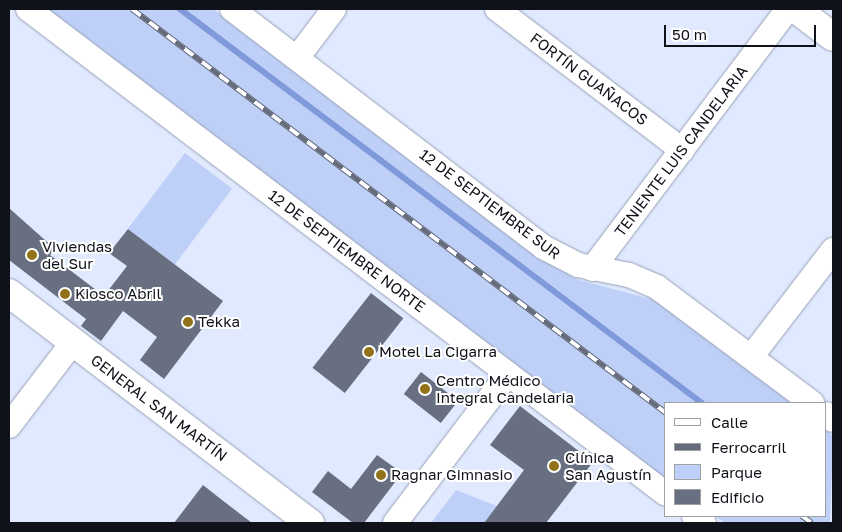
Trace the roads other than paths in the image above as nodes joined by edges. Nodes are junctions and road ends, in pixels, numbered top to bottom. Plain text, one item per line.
1 (28, 9) edge
2 (232, 9) edge
3 (334, 9) edge
4 (497, 9) edge
5 (788, 9) edge
6 (796, 9) edge
7 (833, 37) edge
8 (297, 58) junction
9 (682, 150) junction
10 (833, 250) edge
11 (592, 269) junction
12 (9, 294) edge
13 (72, 342) junction
14 (751, 357) junction
15 (508, 374) junction
16 (811, 402) edge
17 (9, 426) edge
18 (664, 492) edge
19 (310, 523) edge
20 (394, 523) edge

1 - 15 street, 12 DE SEPTIEMBRE NORTE
2 - 8 street, 12 DE SEPTIEMBRE SUR
3 - 8 street
4 - 9 street, FORTÍN GUAÑACOS
5 - 9 street, TENIENTE LUIS CANDELARIA
6 - 7 main road
8 - 11 street, 12 DE SEPTIEMBRE SUR
9 - 11 street, TENIENTE LUIS CANDELARIA
10 - 14 street
11 - 14 street, 12 DE SEPTIEMBRE SUR
12 - 13 main road, GENERAL SAN MARTÍN
13 - 17 street
13 - 19 main road, GENERAL SAN MARTÍN
14 - 16 street, 12 DE SEPTIEMBRE SUR
15 - 18 street, 12 DE SEPTIEMBRE NORTE
15 - 20 street

